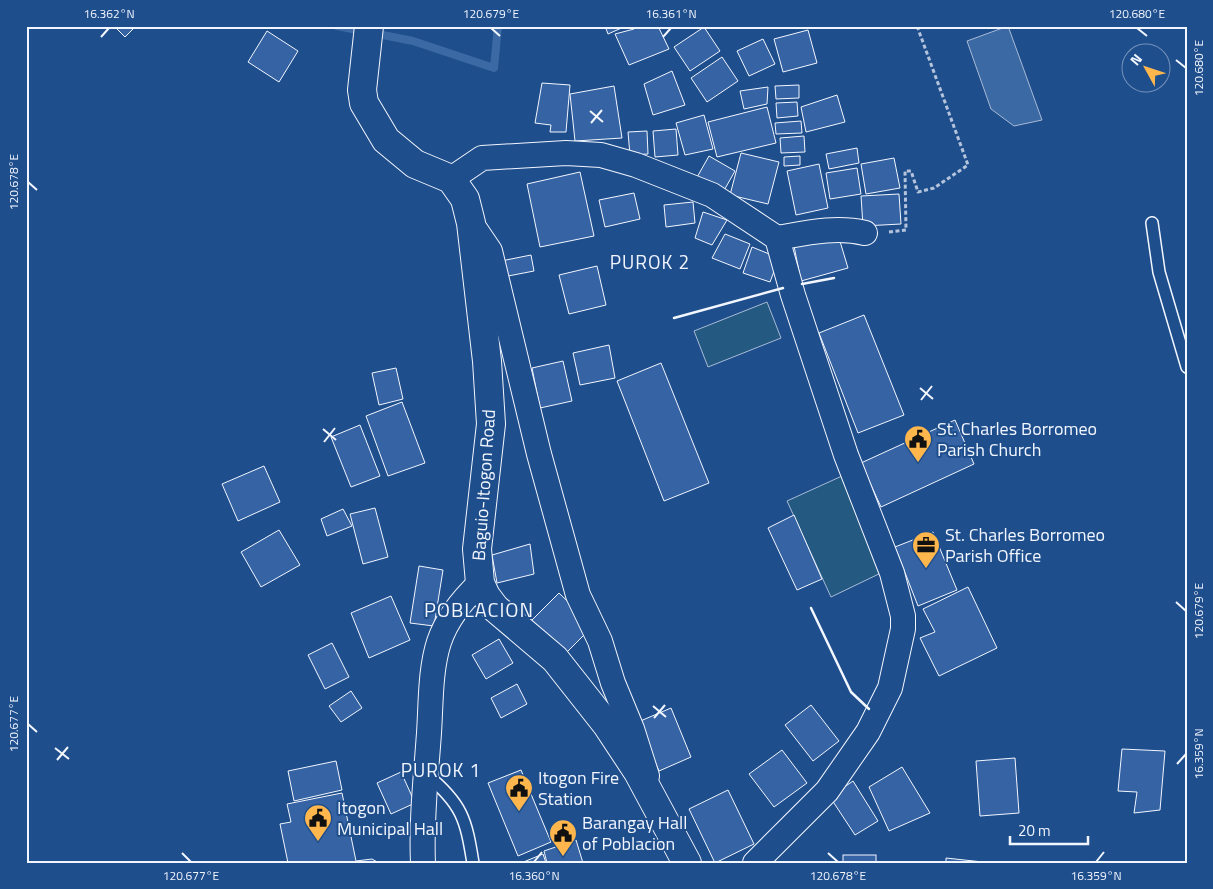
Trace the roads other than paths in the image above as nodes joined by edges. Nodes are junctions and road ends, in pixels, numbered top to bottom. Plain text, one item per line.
1 (369, 26) edge
2 (451, 179) junction
3 (471, 223) junction
4 (1152, 223) dead end
5 (865, 234) road end
6 (777, 238) junction
7 (1187, 367) edge
8 (480, 583) junction
9 (426, 774) junction
10 (659, 811) junction
11 (423, 863) edge
12 (473, 863) edge
13 (687, 863) edge
14 (755, 863) edge

1 - 2 main road
2 - 3 main road, Baguio-Itogon Road
2 - 6 street
3 - 8 main road, Baguio-Itogon Road
3 - 10 street
4 - 7 lane
5 - 6 street
6 - 14 street
8 - 9 street
8 - 10 main road, Baguio-Itogon Road
9 - 11 street
9 - 12 lane
10 - 13 main road, Baguio-Itogon Road

